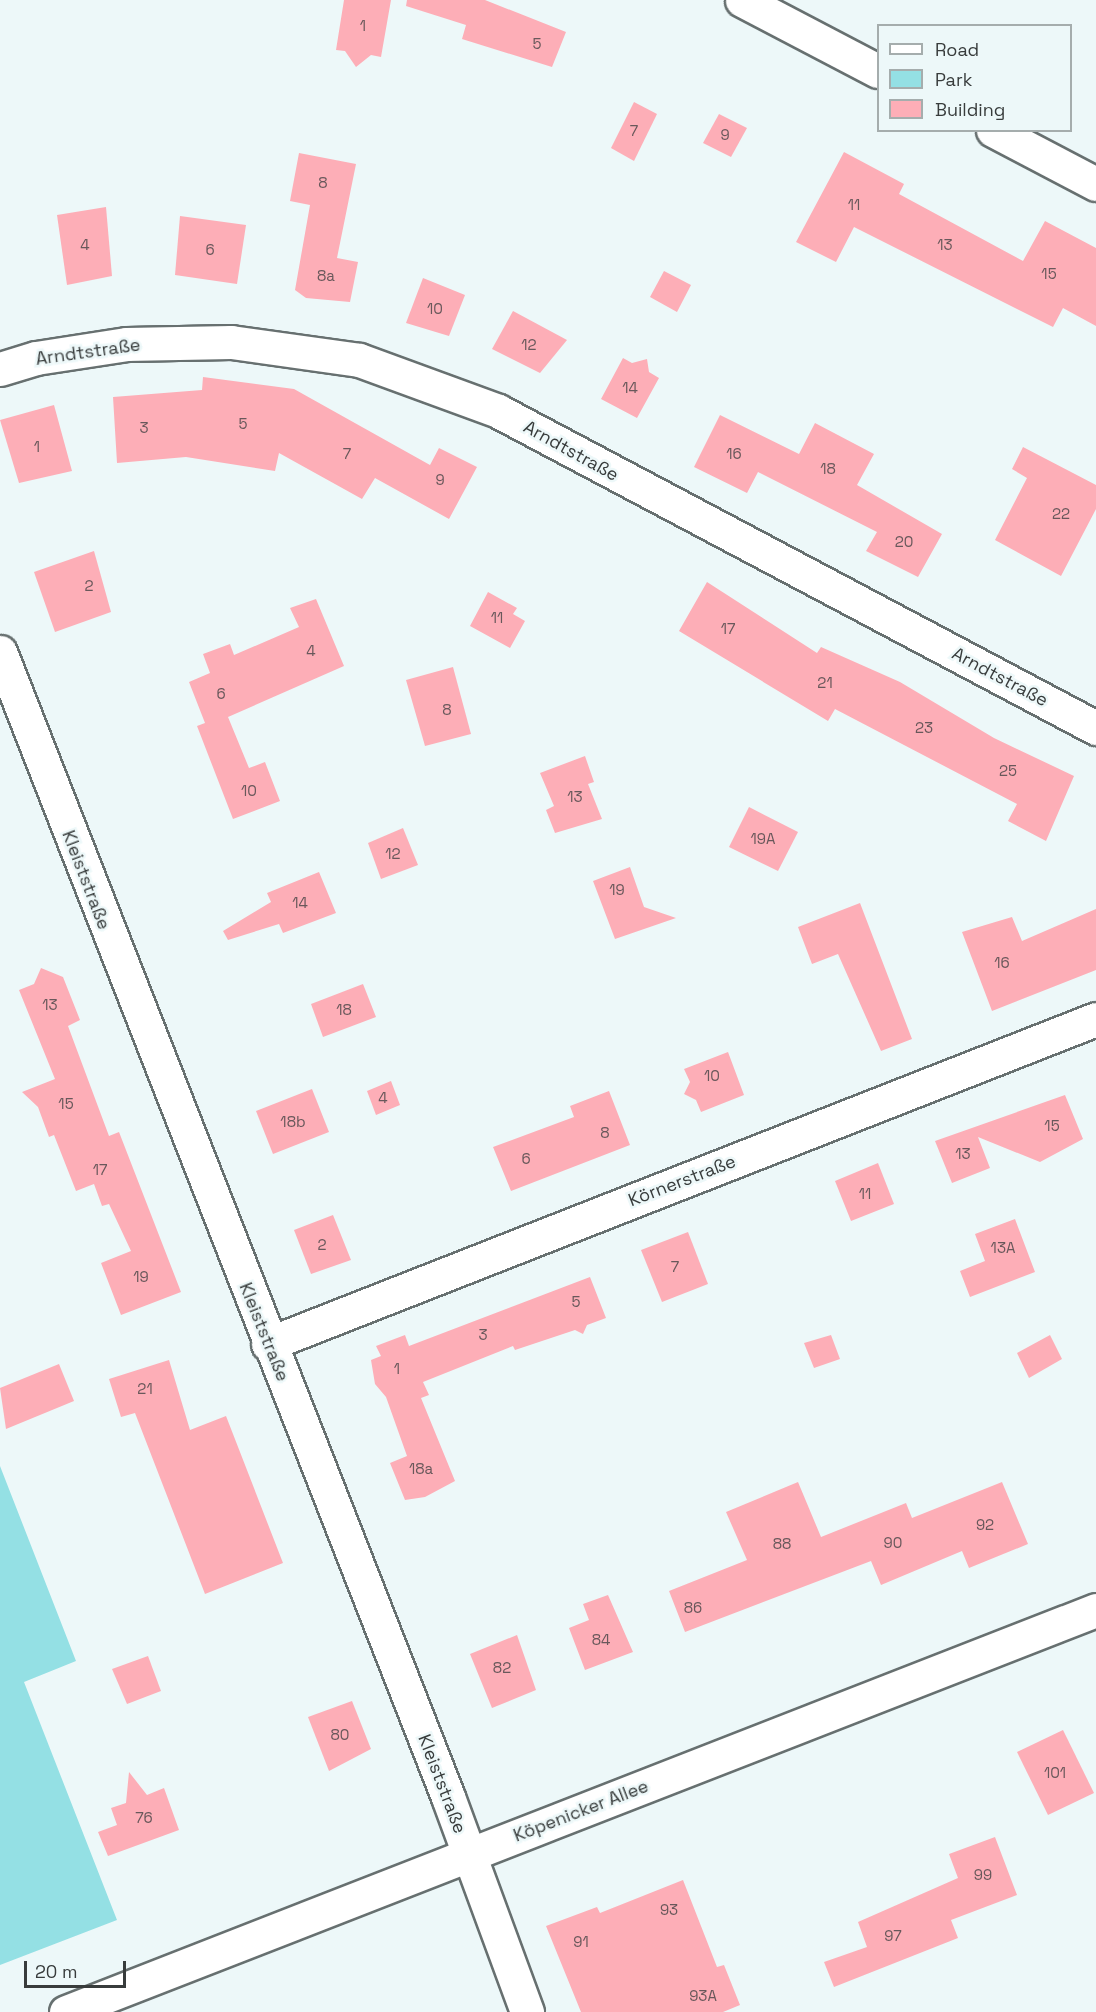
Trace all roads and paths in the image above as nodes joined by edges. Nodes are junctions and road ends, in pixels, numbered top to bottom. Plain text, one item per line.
1 (742, 0) edge
2 (877, 70) edge
3 (997, 132) edge
4 (1096, 184) edge
5 (0, 369) edge
6 (0, 652) edge
7 (1096, 728) edge
8 (1096, 1018) edge
9 (268, 1344) junction
10 (1096, 1610) edge
11 (469, 1855) junction
12 (66, 2012) edge
13 (527, 2012) edge

1 - 2 street
3 - 4 street
5 - 7 street, Arndtstraße
6 - 9 street, Kleiststraße
8 - 9 street, Körnerstraße
9 - 11 street, Kleiststraße
10 - 11 street, Köpenicker Allee
11 - 12 street, Köpenicker Allee
11 - 13 street, Kleiststraße

